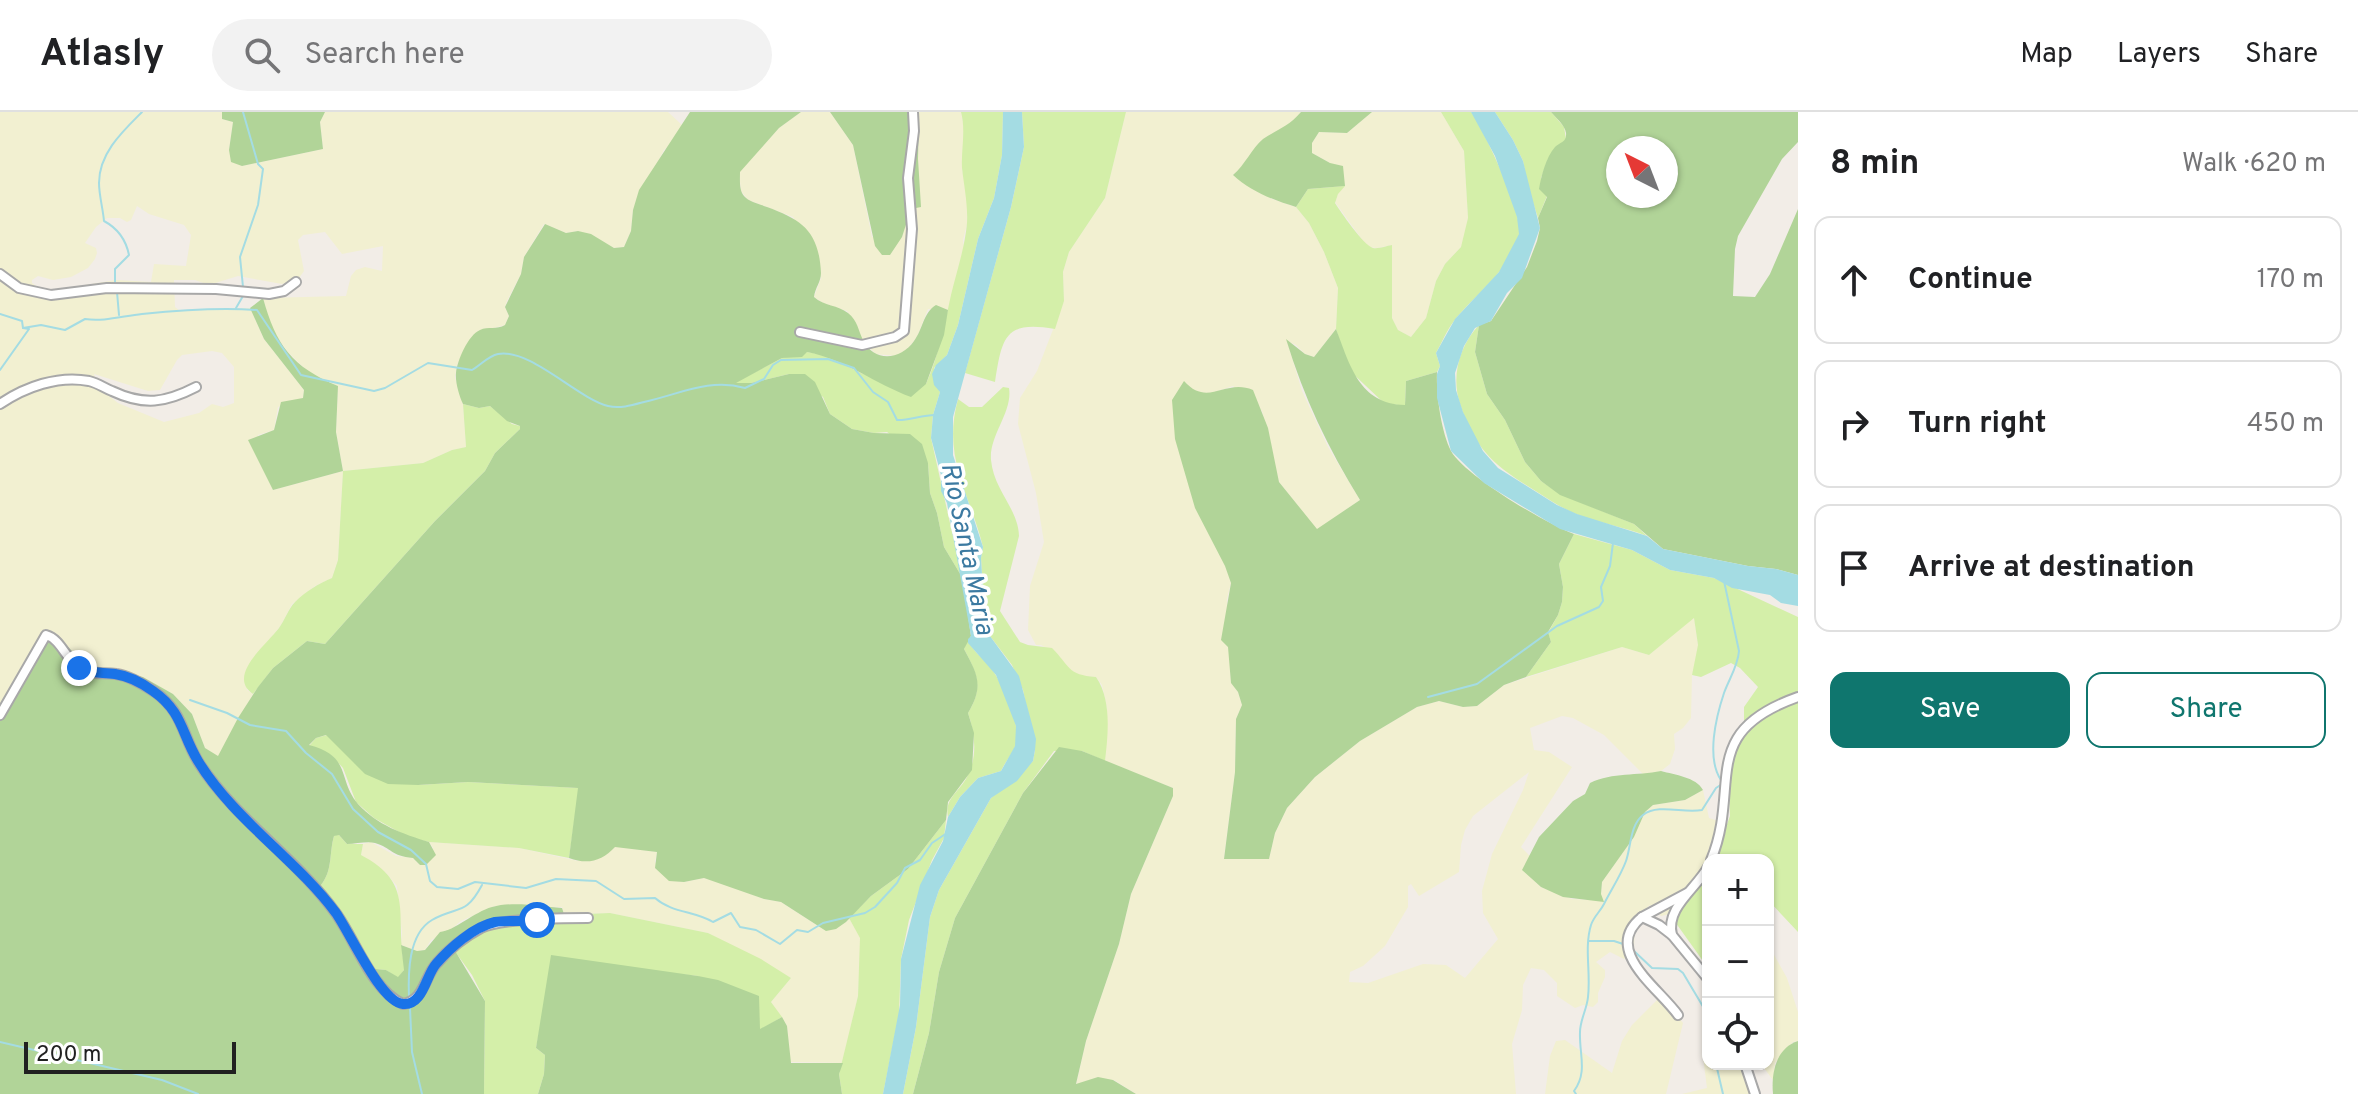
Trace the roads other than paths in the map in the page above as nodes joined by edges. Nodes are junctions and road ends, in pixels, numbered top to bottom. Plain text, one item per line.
1 (913, 112) edge
2 (0, 274) edge
3 (296, 282) dead end
4 (800, 332) dead end
5 (196, 387) dead end
6 (0, 404) edge
7 (1798, 697) edge
8 (0, 715) edge
9 (1713, 854) edge
10 (1702, 875) edge
11 (1691, 891) junction
12 (1642, 917) junction
13 (588, 918) dead end
14 (1672, 935) junction
15 (1702, 972) edge
16 (1678, 1015) dead end
17 (1747, 1070) edge
18 (1755, 1094) edge

1 - 4 street
2 - 3 street
5 - 6 street
7 - 9 street
8 - 13 street
10 - 11 street
11 - 12 street
11 - 14 street
12 - 14 street
12 - 16 street
14 - 15 street
17 - 18 street

